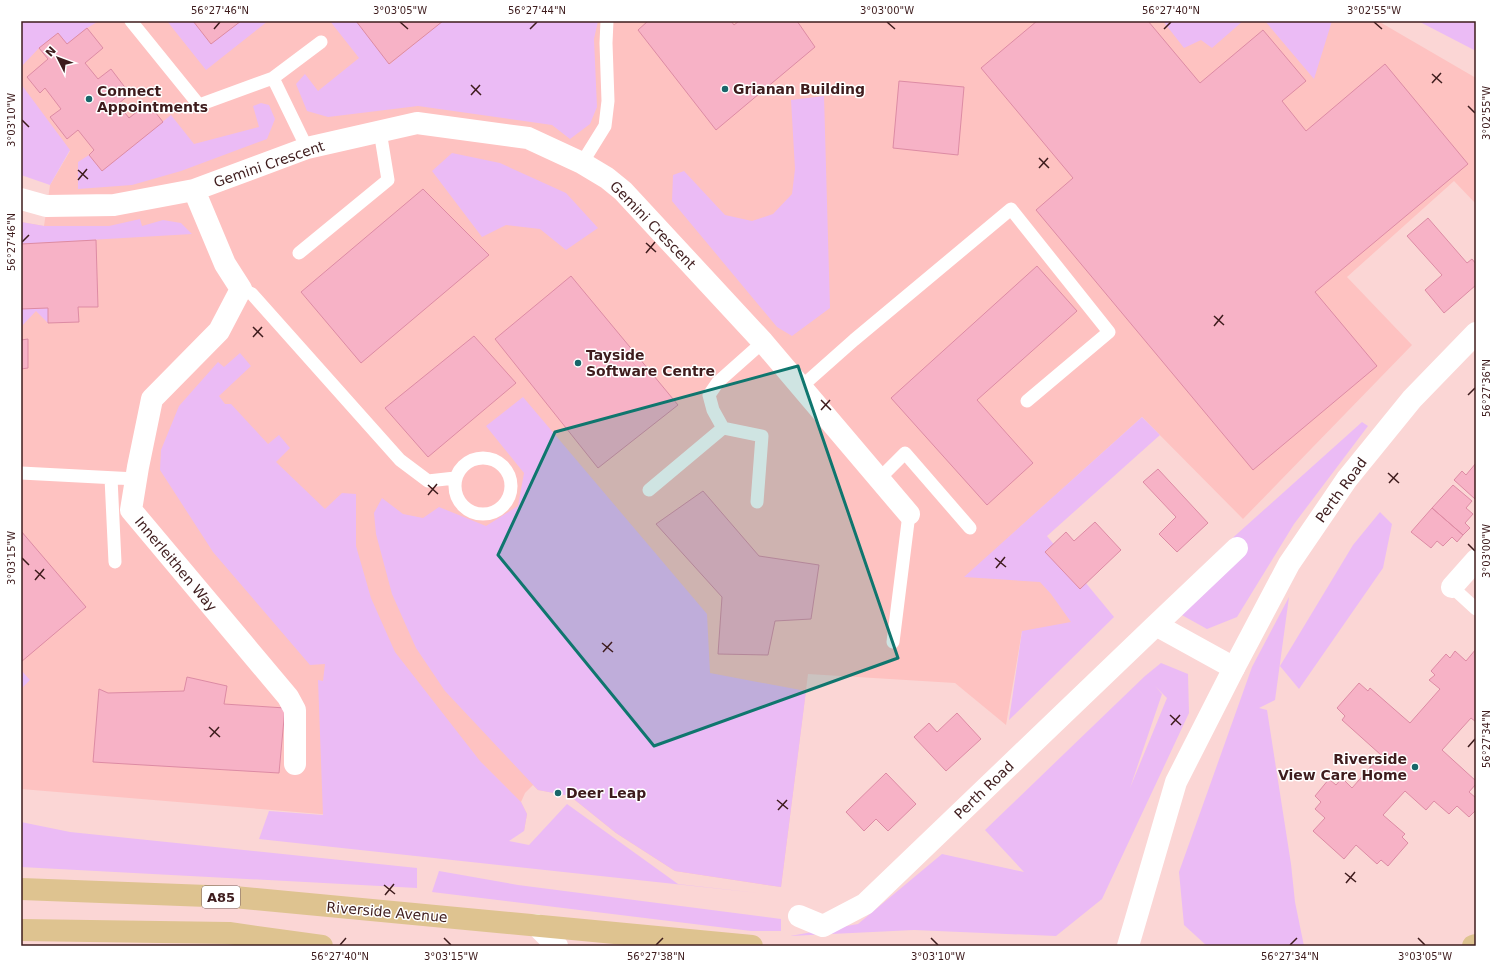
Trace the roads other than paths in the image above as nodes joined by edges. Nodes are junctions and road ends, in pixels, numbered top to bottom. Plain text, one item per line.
1 (131, 21) edge
2 (607, 21) edge
3 (321, 42) dead end
4 (273, 78) junction
5 (380, 131) junction
6 (307, 148) junction
7 (582, 163) junction
8 (194, 190) junction
9 (21, 199) edge
10 (299, 253) dead end
11 (241, 289) junction
12 (1476, 333) edge
13 (763, 342) junction
14 (801, 387) junction
15 (1028, 401) dead end
16 (723, 428) junction
17 (21, 473) edge
18 (111, 478) junction
19 (455, 478) junction
20 (136, 479) junction
21 (879, 479) junction
22 (649, 490) dead end
23 (756, 502) dead end
24 (909, 514) joint
25 (970, 528) dead end
26 (1237, 548) dead end
27 (1476, 560) edge
28 (115, 562) dead end
29 (1452, 587) joint
30 (1476, 609) edge
31 (1156, 625) junction
32 (893, 642) dead end
33 (1234, 668) junction
34 (295, 764) dead end
35 (21, 889) edge
36 (799, 916) dead end
37 (536, 925) junction
38 (21, 930) edge
39 (591, 931) junction
40 (322, 946) edge
41 (557, 946) edge
42 (568, 946) edge
43 (752, 946) edge
44 (1128, 946) edge

1 - 4 lane
2 - 7 lane
3 - 4 lane
4 - 6 lane
5 - 6 street, Gemini Crescent
5 - 7 street, Gemini Crescent
5 - 10 lane
6 - 8 street, Gemini Crescent
7 - 13 street, Gemini Crescent
8 - 9 street, Gemini Crescent
8 - 11 street
11 - 19 lane
11 - 20 street, Innerleithen Way
12 - 33 street, Perth Road
13 - 14 street, Gemini Crescent
13 - 16 lane
14 - 15 lane
14 - 21 street, Gemini Crescent
16 - 22 lane
16 - 23 lane
17 - 18 lane
18 - 20 lane
18 - 28 lane
19 - 19 lane
20 - 34 street, Innerleithen Way
21 - 24 street, Gemini Crescent
21 - 25 lane
24 - 32 lane
26 - 31 street, Perth Road
27 - 29 street
29 - 30 lane
31 - 33 street
31 - 36 street, Perth Road
33 - 44 street, Perth Road
35 - 37 main road, Riverside Avenue / A85
37 - 39 main road, Riverside Avenue / A85
37 - 41 street
38 - 40 main road
39 - 42 street
39 - 43 main road, Riverside Avenue / A85

